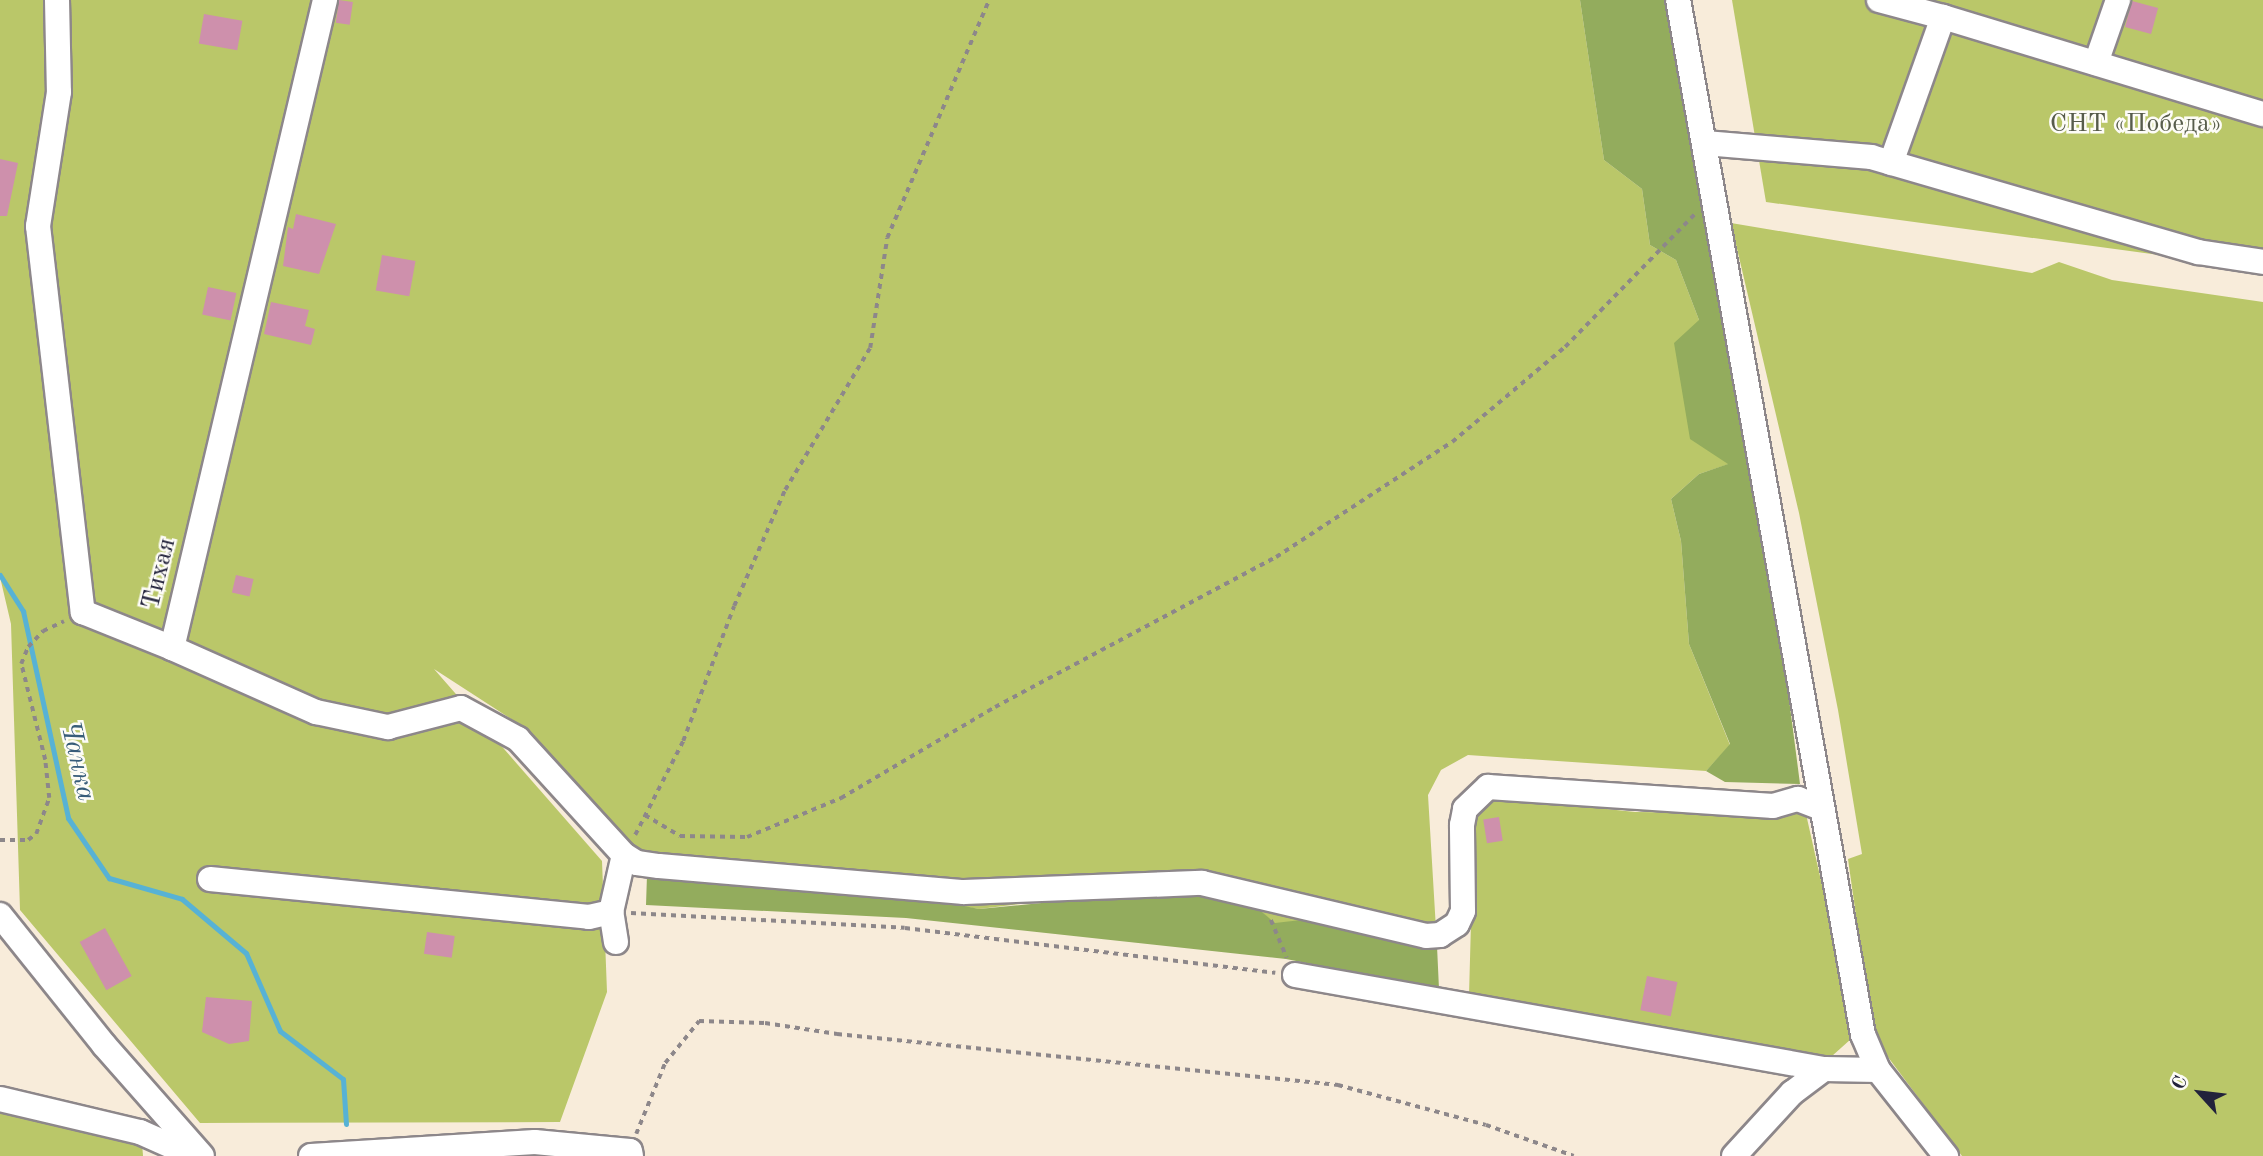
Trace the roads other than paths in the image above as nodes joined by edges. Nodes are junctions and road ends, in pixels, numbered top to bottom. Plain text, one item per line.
1 (57, 0) edge
2 (325, 0) edge
3 (1678, 0) edge
4 (1879, 0) edge
5 (2118, 0) edge
6 (1943, 17) junction
7 (2096, 63) junction
8 (2263, 114) edge
9 (1705, 143) junction
10 (1891, 163) junction
11 (2263, 262) edge
12 (172, 648) junction
13 (1821, 808) junction
14 (624, 855) junction
15 (210, 879) dead end
16 (611, 912) junction
17 (0, 915) edge
18 (616, 942) dead end
19 (1295, 975) road end
20 (1824, 1069) junction
21 (1878, 1070) junction
22 (0, 1099) edge
23 (631, 1153) edge
24 (194, 1156) edge
25 (202, 1156) edge
26 (312, 1156) edge
27 (1734, 1156) edge
28 (1946, 1156) edge

1 - 12 street
2 - 12 street, Тихая
3 - 9 street
4 - 6 street
5 - 7 street
6 - 7 street
6 - 10 street
7 - 8 street
9 - 10 street
9 - 13 street
10 - 11 street
12 - 14 street, Тихая
13 - 14 street
13 - 21 street
14 - 16 street
15 - 16 street
16 - 18 street
17 - 25 street
19 - 20 street
20 - 21 street
20 - 27 street
21 - 28 street
22 - 24 street
23 - 26 street

